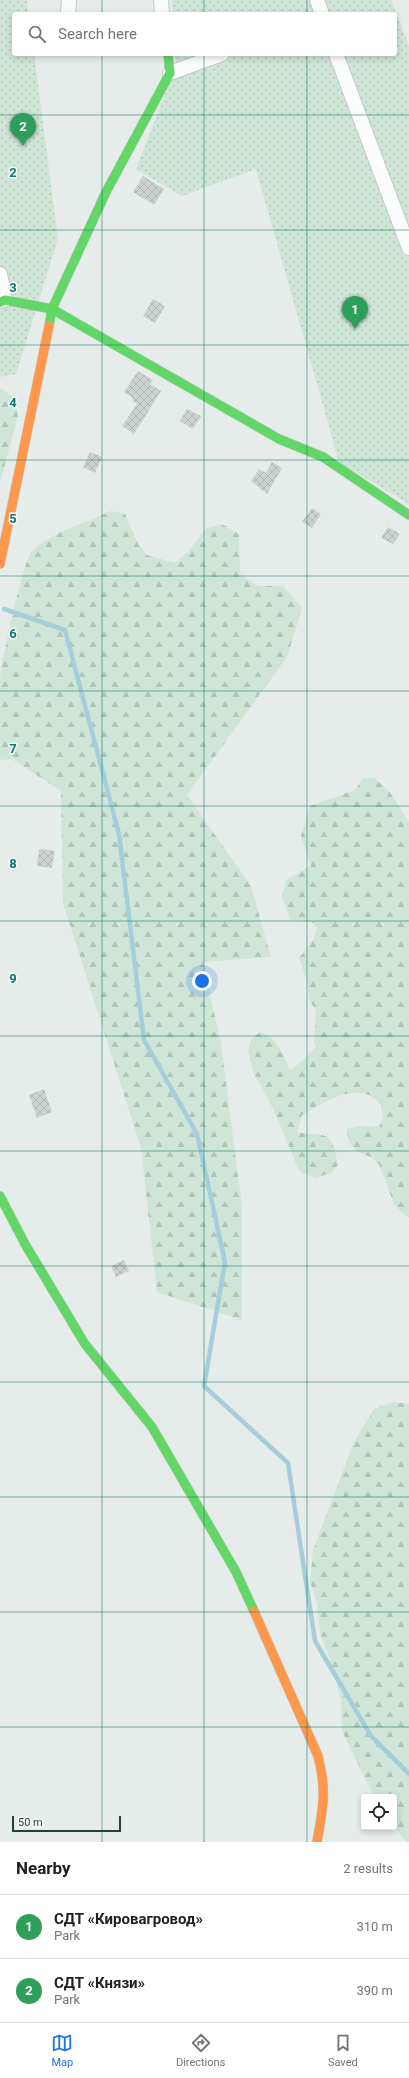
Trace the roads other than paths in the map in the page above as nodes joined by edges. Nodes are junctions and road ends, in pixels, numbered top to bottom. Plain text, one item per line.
1 (69, 0) edge
2 (161, 0) edge
3 (317, 0) edge
4 (68, 12) edge
5 (162, 12) edge
6 (321, 12) edge
7 (168, 56) edge
8 (217, 56) edge
9 (337, 56) edge
10 (170, 73) junction
11 (409, 248) edge
12 (0, 274) edge
13 (3, 301) edge
14 (52, 310) junction
15 (409, 515) edge
16 (0, 564) edge
17 (0, 1196) edge
18 (317, 1842) edge

1 - 4 street
2 - 5 street
3 - 6 street
7 - 10 street
8 - 10 street
9 - 11 street
10 - 14 street
12 - 13 street
13 - 14 street
14 - 15 street
14 - 16 street
17 - 18 street

